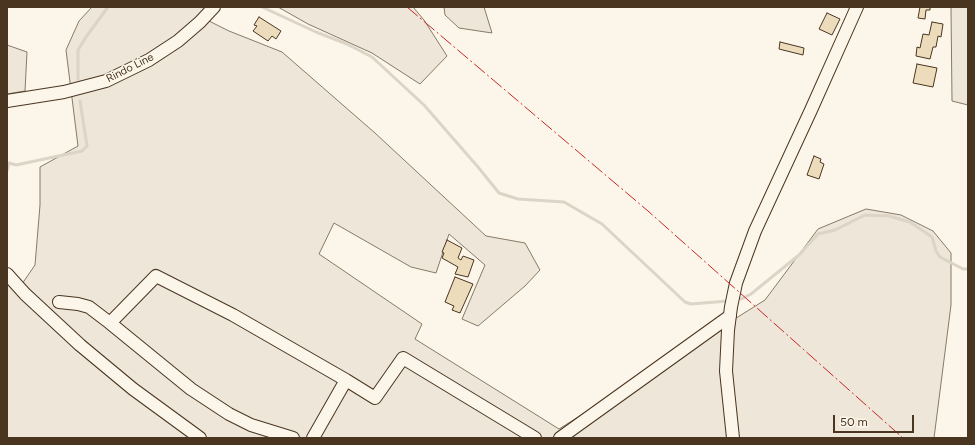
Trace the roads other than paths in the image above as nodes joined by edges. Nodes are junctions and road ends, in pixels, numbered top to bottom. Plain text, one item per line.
1 (214, 7) edge
2 (857, 7) edge
3 (7, 101) edge
4 (7, 274) edge
5 (59, 302) dead end
6 (730, 316) junction
7 (110, 322) junction
8 (346, 380) junction
9 (200, 438) edge
10 (293, 438) edge
11 (313, 438) edge
12 (535, 438) edge
13 (560, 438) edge
14 (733, 438) edge

1 - 3 street, Rindo Line
2 - 6 street
4 - 9 street
5 - 7 street
6 - 13 street
6 - 14 street
7 - 8 street
7 - 10 street
8 - 11 street
8 - 12 street

